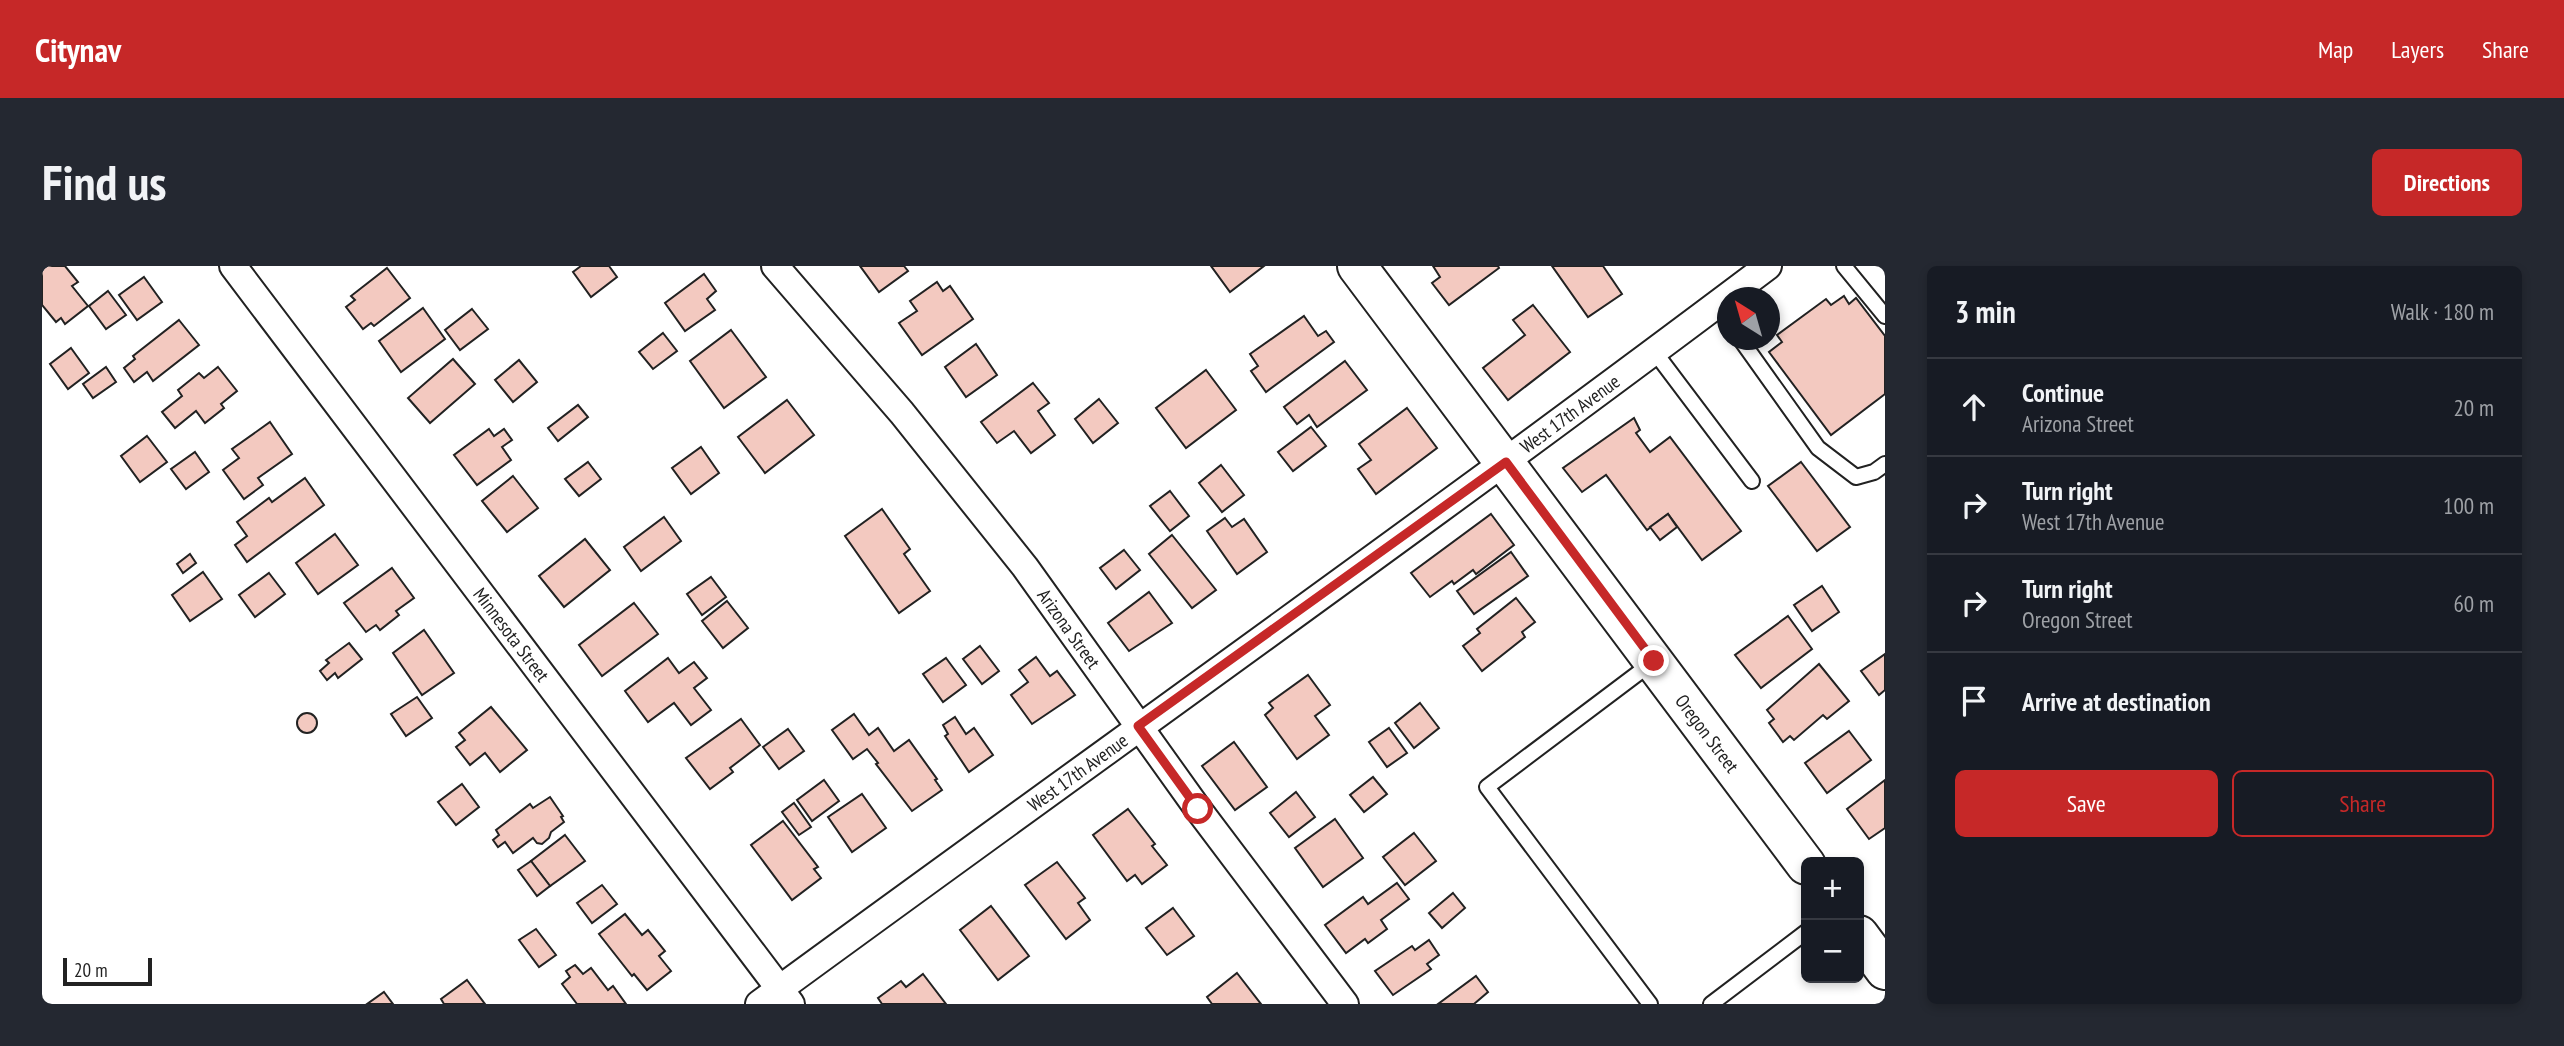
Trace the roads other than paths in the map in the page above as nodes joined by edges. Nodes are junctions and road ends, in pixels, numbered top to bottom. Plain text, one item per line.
1 (233, 266) edge
2 (775, 266) edge
3 (1357, 266) edge
4 (1768, 266) edge
5 (1844, 266) edge
6 (1747, 287) edge
7 (1717, 316) edge
8 (1885, 316) edge
9 (1748, 350) edge
10 (1654, 351) junction
11 (1506, 462) junction
12 (1885, 464) edge
13 (1752, 481) dead end
14 (1654, 661) junction
15 (1138, 726) junction
16 (1801, 858) edge
17 (1801, 936) edge
18 (1864, 942) edge
19 (1885, 971) edge
20 (776, 999) edge
21 (1345, 1004) edge
22 (1650, 1004) edge
23 (1711, 1004) edge

1 - 20 street, Minnesota Street
2 - 15 street, Arizona Street
3 - 11 main road, Oregon Street
4 - 6 street, West 17th Avenue
5 - 8 lane
7 - 10 street, West 17th Avenue
9 - 12 lane
10 - 11 street, West 17th Avenue
10 - 13 lane
11 - 14 main road, Oregon Street
11 - 15 street, West 17th Avenue
14 - 16 main road, Oregon Street
14 - 22 lane
15 - 20 street, West 17th Avenue
15 - 21 street, Arizona Street
17 - 23 lane
18 - 19 main road

